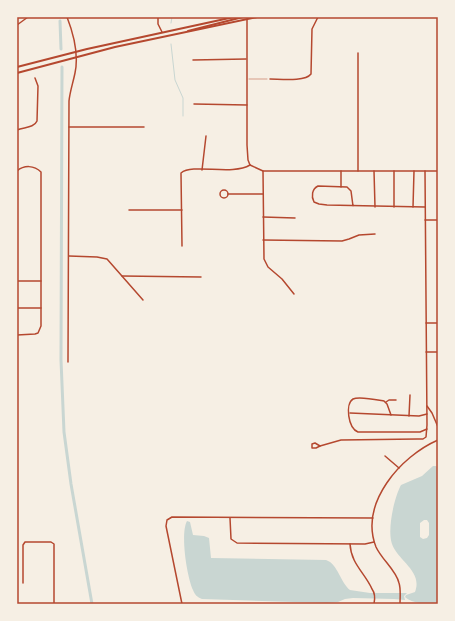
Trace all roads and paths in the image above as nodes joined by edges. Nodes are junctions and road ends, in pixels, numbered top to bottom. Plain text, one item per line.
1 (28, 17) edge
2 (67, 17) edge
3 (158, 17) edge
4 (234, 17) edge
5 (243, 17) edge
6 (250, 17) edge
7 (257, 17) edge
8 (318, 17) edge
9 (247, 19) junction
10 (17, 25) edge
11 (162, 32) junction
12 (186, 32) junction
13 (75, 52) junction
14 (358, 53) dead end
15 (76, 56) junction
16 (246, 59) junction
17 (193, 60) dead end
18 (17, 67) edge
19 (17, 73) edge
20 (34, 78) dead end
21 (246, 79) junction
22 (270, 79) joint
23 (194, 104) dead end
24 (247, 105) junction
25 (69, 127) junction
26 (144, 127) dead end
27 (17, 130) edge
28 (206, 136) dead end
29 (250, 165) junction
30 (202, 170) junction
31 (17, 171) edge
32 (263, 171) junction
33 (341, 171) junction
34 (358, 171) junction
35 (374, 171) junction
36 (394, 171) junction
37 (425, 171) junction
38 (438, 171) edge
39 (414, 172) junction
40 (341, 187) junction
41 (228, 194) dead end
42 (263, 194) junction
43 (353, 206) junction
44 (375, 207) junction
45 (394, 207) junction
46 (413, 207) junction
47 (425, 207) junction
48 (129, 210) dead end
49 (182, 210) junction
50 (263, 217) junction
51 (295, 218) dead end
52 (425, 220) junction
53 (438, 220) edge
54 (376, 234) dead end
55 (263, 240) junction
56 (182, 246) dead end
57 (69, 256) junction
58 (122, 276) junction
59 (201, 277) dead end
60 (17, 281) edge
61 (41, 281) junction
62 (294, 294) dead end
63 (143, 300) dead end
64 (17, 308) edge
65 (41, 308) junction
66 (426, 323) junction
67 (438, 323) edge
68 (17, 334) edge
69 (426, 352) junction
70 (438, 352) edge
71 (68, 362) dead end
72 (410, 395) dead end
73 (396, 400) dead end
74 (386, 402) junction
75 (427, 406) junction
76 (349, 413) junction
77 (427, 414) junction
78 (391, 415) junction
79 (409, 416) junction
80 (438, 427) edge
81 (427, 429) junction
82 (438, 440) edge
83 (320, 446) dead end
84 (385, 456) dead end
85 (399, 468) junction
86 (230, 518) junction
87 (373, 518) junction
88 (375, 542) junction
89 (350, 544) junction
90 (23, 583) dead end
91 (54, 604) edge
92 (182, 604) edge
93 (374, 604) edge
94 (400, 604) edge

1 - 10 street
2 - 13 street
3 - 11 street
4 - 11 main road
5 - 12 main road
6 - 9 main road
7 - 9 main road
8 - 22 street
9 - 12 main road
9 - 16 street
11 - 13 main road
12 - 15 main road
13 - 15 street
13 - 18 main road
14 - 34 street
15 - 19 main road
15 - 25 street
16 - 17 street
16 - 21 street
20 - 27 street
21 - 22 path
21 - 24 street
23 - 24 street
24 - 29 street
25 - 26 street
25 - 57 street
28 - 30 street
29 - 30 street
29 - 32 street
30 - 49 street
31 - 61 street
32 - 33 street
32 - 42 street
33 - 34 street
33 - 40 street
34 - 35 street
35 - 36 street
35 - 44 street
36 - 39 street
36 - 45 street
37 - 38 street
37 - 39 street
37 - 47 street
39 - 46 street
40 - 43 street
40 - 43 street
41 - 42 street
42 - 50 street
43 - 44 street
44 - 45 street
45 - 46 street
46 - 47 street
47 - 52 street
48 - 49 street
49 - 56 street
50 - 51 street
50 - 55 street
52 - 53 street
52 - 66 street
54 - 55 street
55 - 62 street
57 - 58 street
57 - 71 street
58 - 59 street
58 - 63 street
60 - 61 street
61 - 65 street
64 - 65 street
65 - 68 street
66 - 67 street
66 - 69 street
69 - 70 street
69 - 75 street
72 - 79 street
73 - 74 street
74 - 76 street
74 - 78 street
75 - 77 street
75 - 80 street
76 - 78 street
76 - 81 street
77 - 79 street
77 - 81 street
78 - 79 street
81 - 83 street
82 - 85 street
84 - 85 street
85 - 87 street
86 - 87 street
86 - 89 street
86 - 92 street
87 - 88 street
88 - 89 street
88 - 94 street
89 - 93 street
90 - 91 street

